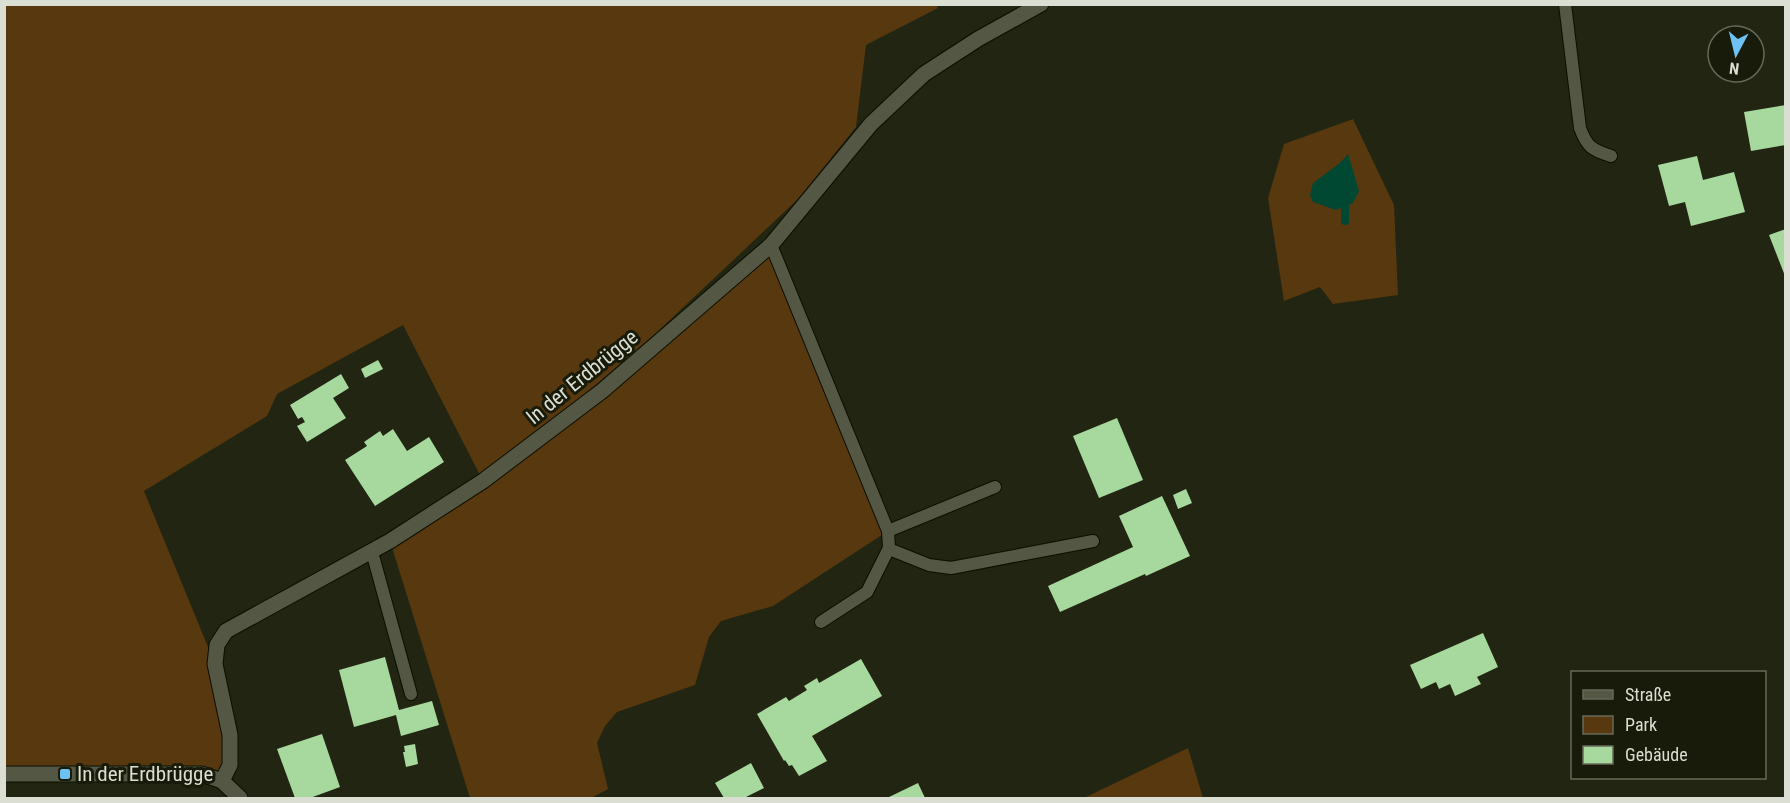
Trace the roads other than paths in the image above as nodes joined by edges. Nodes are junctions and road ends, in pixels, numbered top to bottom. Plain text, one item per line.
1 (1041, 4) edge
2 (1566, 4) edge
3 (1611, 156) dead end
4 (771, 245) junction
5 (995, 487) dead end
6 (888, 531) junction
7 (1093, 541) dead end
8 (889, 549) junction
9 (372, 552) junction
10 (821, 622) dead end
11 (411, 693) dead end
12 (4, 774) edge
13 (222, 781) junction
14 (240, 798) edge

1 - 4 street, In der Erdbrügge
2 - 3 lane
4 - 6 lane
4 - 9 street, In der Erdbrügge
5 - 6 lane
6 - 8 lane
7 - 8 lane
8 - 10 lane
9 - 11 lane
9 - 13 street, In der Erdbrügge
12 - 13 street
13 - 14 street

